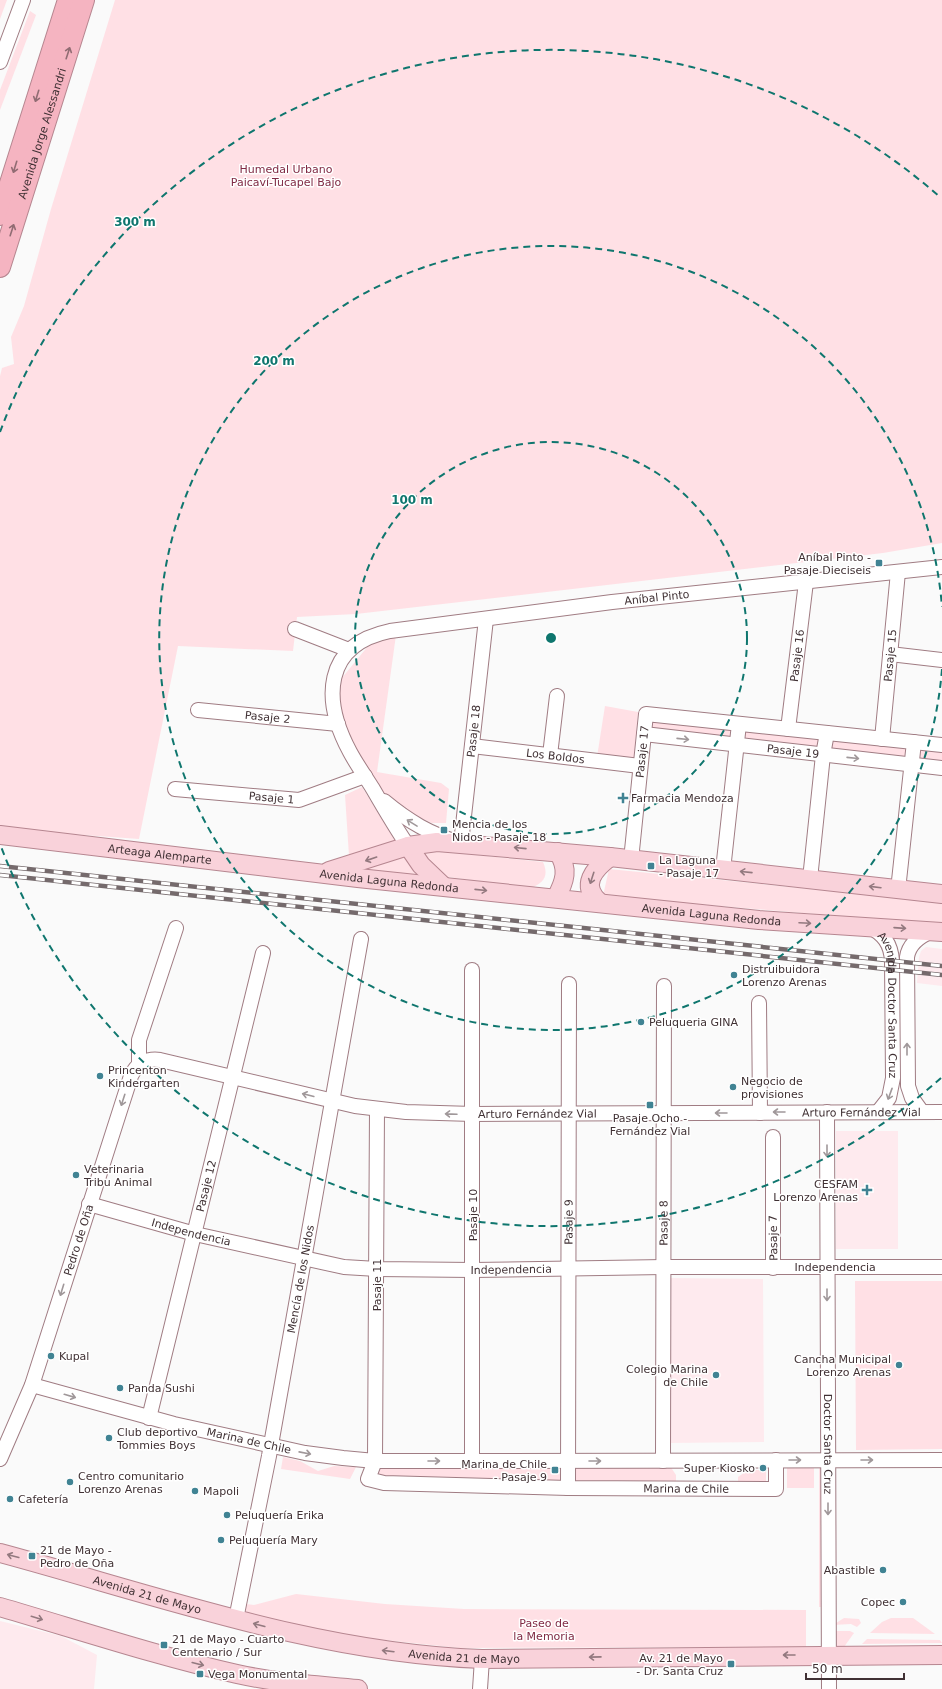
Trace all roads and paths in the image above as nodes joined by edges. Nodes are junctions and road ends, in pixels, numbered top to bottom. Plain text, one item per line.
1 (23, 0) edge
2 (68, 0) edge
3 (84, 0) edge
4 (3, 48) edge
5 (0, 62) edge
6 (0, 215) edge
7 (0, 267) edge
8 (942, 567) edge
9 (898, 572) junction
10 (806, 582) junction
11 (486, 619) junction
12 (295, 629) dead end
13 (349, 650) junction
14 (890, 654) junction
15 (942, 660) edge
16 (557, 696) dead end
17 (198, 710) dead end
18 (646, 714) joint
19 (338, 724) junction
20 (739, 724) junction
21 (788, 729) junction
22 (827, 733) junction
23 (644, 734) junction
24 (882, 739) junction
25 (914, 742) junction
26 (736, 745) junction
27 (942, 745) edge
28 (472, 746) junction
29 (550, 755) junction
30 (823, 755) junction
31 (910, 764) junction
32 (640, 766) junction
33 (942, 768) edge
34 (365, 776) junction
35 (175, 789) dead end
36 (376, 794) junction
37 (0, 835) edge
38 (461, 843) junction
39 (408, 846) junction
40 (558, 852) junction
41 (610, 857) junction
42 (631, 860) junction
43 (723, 870) junction
44 (320, 873) junction
45 (810, 879) junction
46 (442, 886) junction
47 (898, 890) junction
48 (942, 894) edge
49 (556, 898) junction
50 (599, 902) junction
51 (868, 926) junction
52 (176, 928) dead end
53 (937, 931) edge
54 (361, 939) dead end
55 (263, 953) dead end
56 (472, 970) dead end
57 (570, 984) dead end
58 (664, 986) dead end
59 (759, 1003) dead end
60 (139, 1064) junction
61 (233, 1076) junction
62 (332, 1100) junction
63 (377, 1109) junction
64 (827, 1112) junction
65 (878, 1112) junction
66 (922, 1112) junction
67 (942, 1112) edge
68 (664, 1113) junction
69 (760, 1113) junction
70 (473, 1114) junction
71 (569, 1114) junction
72 (773, 1137) dead end
73 (89, 1204) junction
74 (194, 1234) junction
75 (305, 1259) junction
76 (664, 1267) junction
77 (942, 1267) edge
78 (569, 1268) junction
79 (773, 1268) junction
80 (827, 1268) junction
81 (377, 1269) junction
82 (472, 1270) junction
83 (32, 1385) junction
84 (149, 1418) junction
85 (271, 1445) junction
86 (0, 1459) edge
87 (828, 1459) junction
88 (375, 1460) junction
89 (776, 1460) junction
90 (942, 1460) edge
91 (472, 1461) junction
92 (569, 1461) junction
93 (663, 1461) junction
94 (568, 1488) junction
95 (0, 1553) edge
96 (0, 1607) edge
97 (236, 1619) junction
98 (828, 1655) junction
99 (942, 1655) edge
100 (482, 1659) junction
101 (280, 1685) edge
102 (358, 1689) edge
103 (480, 1689) edge
104 (829, 1689) edge

1 - 4 street
2 -> 6 highway, Avenida Jorge Alessandri
7 -> 3 highway, Avenida Jorge Alessandri
4 - 5 street
8 - 9 street, Aníbal Pinto
9 - 10 street, Aníbal Pinto
9 - 14 street, Pasaje 15
10 - 11 street, Aníbal Pinto
10 - 21 street, Pasaje 16
11 - 13 street, Aníbal Pinto
11 - 28 street, Pasaje 18
12 - 13 street
13 - 19 street
14 - 15 street
14 - 24 street, Pasaje 15
16 - 29 street
17 - 19 street, Pasaje 2
18 - 20 street, Pasaje 19
18 - 23 street, Pasaje 17
19 - 34 street
20 - 21 street, Pasaje 19
20 - 26 street
21 - 22 street, Pasaje 19
22 - 24 street, Pasaje 19
22 - 30 street
23 -> 26 street, Pasaje 19
23 - 32 street, Pasaje 17
24 - 25 street, Pasaje 19
25 - 27 street, Pasaje 19
25 - 31 street
26 - 30 street, Pasaje 19
26 - 43 street
28 - 29 street, Los Boldos
28 - 38 street, Pasaje 18
29 - 32 street, Los Boldos
30 -> 31 street, Pasaje 19
30 - 45 street
31 - 33 street, Pasaje 19
31 - 47 street
32 - 42 street, Pasaje 17
34 - 35 street, Pasaje 1
34 - 36 street
38 -> 36 street
36 - 39 street
37 - 44 main road, Arteaga Alemparte
38 - 39 main road, Avenida Laguna Redonda
40 -> 38 main road, Avenida Laguna Redonda
39 -> 44 main road, Avenida Laguna Redonda
39 - 46 main road
40 - 41 main road, Avenida Laguna Redonda
40 - 49 main road
41 - 42 main road, Avenida Laguna Redonda
41 -> 50 main road
42 - 43 main road, Avenida Laguna Redonda
45 -> 43 main road, Avenida Laguna Redonda
44 - 46 main road, Avenida Laguna Redonda
47 -> 45 main road, Avenida Laguna Redonda
46 -> 49 main road, Avenida Laguna Redonda
47 - 48 main road, Avenida Laguna Redonda
49 - 50 main road, Avenida Laguna Redonda
50 -> 51 main road, Avenida Laguna Redonda
51 -> 53 main road, Avenida Laguna Redonda
51 -> 65 street, Avenida Doctor Santa Cruz
52 - 60 street, Pedro de Oña
66 -> 53 street, Avenida Doctor Santa Cruz
54 - 62 street, Mencía de los Nidos
55 - 61 street, Pasaje 12
56 - 70 street, Pasaje 10
57 - 71 street, Pasaje 9
58 - 68 street, Pasaje 8
59 - 69 street
60 - 61 street, Arturo Fernández Vial
60 -> 73 street, Pedro de Oña
62 -> 61 street, Arturo Fernández Vial
61 - 74 street, Pasaje 12
62 - 63 street, Arturo Fernández Vial
62 - 75 street, Mencía de los Nidos
70 -> 63 street, Arturo Fernández Vial
63 - 81 street, Pasaje 11
64 - 65 street, Arturo Fernández Vial
64 -> 69 street, Arturo Fernández Vial
64 -> 80 street, Doctor Santa Cruz
65 - 66 street, Arturo Fernández Vial
66 - 67 street, Arturo Fernández Vial
69 -> 68 street, Arturo Fernández Vial
68 - 71 street, Arturo Fernández Vial
68 - 76 street, Pasaje 8
70 - 71 street, Arturo Fernández Vial
70 - 82 street, Pasaje 10
71 - 78 street, Pasaje 9
72 - 79 street, Pasaje 7
73 - 74 street, Independencia
73 -> 83 street, Pedro de Oña
74 - 75 street, Independencia
74 - 84 street, Pasaje 12
75 - 81 street, Independencia
75 - 85 street, Mencía de los Nidos
76 - 78 street, Independencia
76 - 79 street, Independencia
76 - 93 street, Pasaje 8
77 - 80 street, Independencia
78 - 82 street, Independencia
78 - 92 street, Pasaje 9
79 - 80 street, Independencia
80 -> 87 street, Doctor Santa Cruz
81 - 82 street, Independencia
81 - 88 street, Pasaje 11
82 - 91 street, Pasaje 10
83 -> 84 street, Marina de Chile
83 - 86 street, Pedro de Oña
84 - 85 street, Marina de Chile
85 -> 88 street, Marina de Chile
85 - 97 street, Mencía de los Nidos
89 -> 87 street, Marina de Chile
87 -> 90 street, Marina de Chile
87 -> 98 street, Doctor Santa Cruz
88 -> 91 street, Marina de Chile
88 - 94 street, Marina de Chile
89 - 93 street, Marina de Chile
89 - 94 street, Marina de Chile
91 - 92 street, Marina de Chile
92 -> 93 street, Marina de Chile
92 - 94 street
97 -> 95 main road, Avenida 21 de Mayo
96 -> 101 main road
100 -> 97 main road, Avenida 21 de Mayo
98 - 99 main road, Avenida 21 de Mayo
98 -> 100 main road, Avenida 21 de Mayo
98 - 104 street, Doctor Santa Cruz
100 - 103 street
101 - 102 main road

